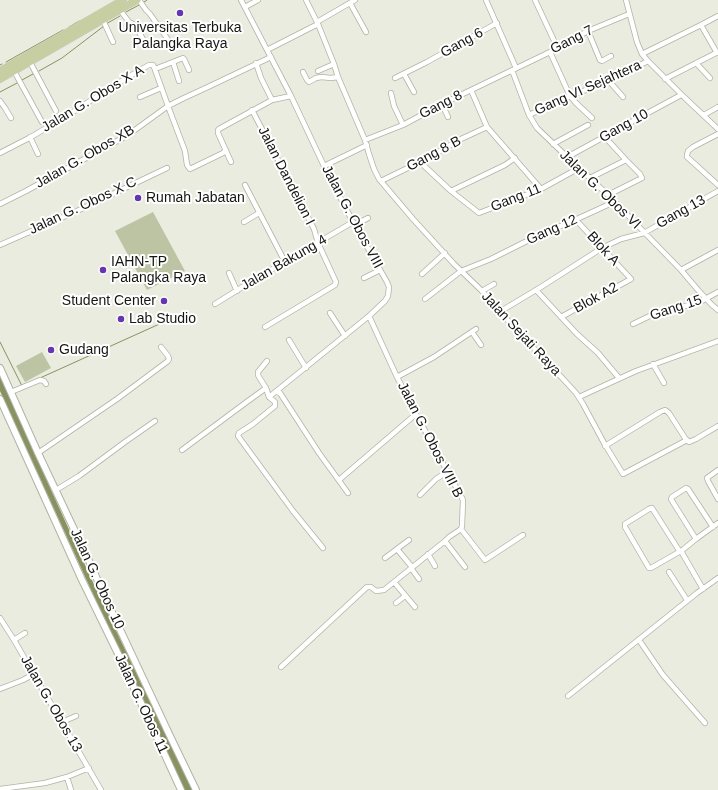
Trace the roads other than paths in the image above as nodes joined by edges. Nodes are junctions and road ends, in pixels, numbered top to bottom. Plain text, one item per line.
1 (123, 0) edge
2 (138, 0) edge
3 (241, 0) edge
4 (258, 0) edge
5 (306, 0) edge
6 (355, 0) edge
7 (487, 0) edge
8 (534, 0) edge
9 (626, 0) edge
10 (350, 4) junction
11 (116, 5) edge
12 (245, 7) junction
13 (630, 14) junction
14 (718, 16) edge
15 (103, 20) junction
16 (318, 23) junction
17 (497, 24) junction
18 (701, 25) junction
19 (588, 31) junction
20 (366, 32) dead end
21 (144, 41) dead end
22 (114, 42) dead end
23 (171, 44) dead end
24 (558, 47) junction
25 (267, 50) junction
26 (550, 52) junction
27 (718, 53) edge
28 (642, 54) junction
29 (270, 56) junction
30 (610, 56) dead end
31 (648, 61) junction
32 (30, 62) junction
33 (173, 62) junction
34 (256, 63) junction
35 (696, 63) junction
36 (334, 64) junction
37 (155, 69) junction
38 (514, 69) junction
39 (189, 70) dead end
40 (0, 71) edge
41 (14, 71) junction
42 (318, 71) dead end
43 (303, 72) dead end
44 (404, 74) junction
45 (338, 77) junction
46 (395, 78) dead end
47 (710, 78) dead end
48 (0, 79) edge
49 (665, 79) junction
50 (179, 81) dead end
51 (609, 81) junction
52 (161, 88) junction
53 (471, 90) junction
54 (414, 92) dead end
55 (391, 93) dead end
56 (682, 95) junction
57 (291, 96) junction
58 (570, 96) junction
59 (140, 97) dead end
60 (623, 97) dead end
61 (272, 100) junction
62 (0, 101) edge
63 (442, 104) junction
64 (168, 106) junction
65 (718, 107) edge
66 (252, 110) junction
67 (56, 111) dead end
68 (529, 115) junction
69 (704, 115) junction
70 (448, 117) dead end
71 (11, 118) dead end
72 (592, 118) dead end
73 (42, 122) dead end
74 (403, 125) junction
75 (588, 125) dead end
76 (487, 127) junction
77 (718, 128) edge
78 (718, 134) edge
79 (604, 136) junction
80 (30, 137) junction
81 (366, 142) junction
82 (553, 144) junction
83 (226, 150) junction
84 (0, 153) edge
85 (38, 154) dead end
86 (515, 158) junction
87 (568, 158) junction
88 (626, 160) junction
89 (231, 162) dead end
90 (420, 162) junction
91 (324, 166) junction
92 (167, 168) dead end
93 (580, 168) junction
94 (590, 178) junction
95 (381, 182) junction
96 (245, 185) dead end
97 (718, 185) edge
98 (541, 189) junction
99 (451, 191) junction
100 (718, 191) edge
101 (608, 195) junction
102 (614, 202) junction
103 (0, 204) edge
104 (258, 212) junction
105 (368, 218) dead end
106 (576, 220) junction
107 (244, 222) dead end
108 (354, 223) junction
109 (644, 233) junction
110 (318, 243) junction
111 (0, 245) edge
112 (602, 248) junction
113 (718, 250) edge
114 (445, 253) junction
115 (285, 262) junction
116 (380, 270) junction
117 (461, 270) junction
118 (681, 270) junction
119 (229, 272) dead end
120 (422, 274) dead end
121 (364, 278) dead end
122 (631, 279) joint
123 (494, 284) dead end
124 (536, 290) junction
125 (237, 291) junction
126 (482, 291) junction
127 (718, 292) edge
128 (425, 299) dead end
129 (706, 299) junction
130 (215, 304) dead end
131 (718, 310) edge
132 (501, 311) junction
133 (330, 313) dead end
134 (369, 316) junction
135 (561, 317) junction
136 (633, 324) dead end
137 (265, 327) dead end
138 (345, 336) junction
139 (289, 340) dead end
140 (718, 341) edge
141 (481, 345) dead end
142 (161, 347) dead end
143 (267, 361) dead end
144 (653, 364) junction
145 (0, 368) edge
146 (306, 368) junction
147 (398, 377) junction
148 (619, 378) junction
149 (664, 383) dead end
150 (46, 384) dead end
151 (266, 388) junction
152 (12, 392) junction
153 (277, 392) junction
154 (269, 397) junction
155 (578, 397) junction
156 (0, 400) edge
157 (416, 414) junction
158 (155, 421) dead end
159 (718, 426) edge
160 (687, 440) junction
161 (605, 446) junction
162 (182, 450) dead end
163 (38, 453) junction
164 (718, 470) edge
165 (447, 472) junction
166 (338, 480) junction
167 (56, 490) junction
168 (348, 493) dead end
169 (420, 495) dead end
170 (717, 496) edge
171 (718, 523) edge
172 (712, 527) junction
173 (461, 529) junction
174 (523, 535) dead end
175 (696, 539) junction
176 (409, 540) dead end
177 (445, 541) junction
178 (324, 548) dead end
179 (397, 549) junction
180 (680, 552) junction
181 (428, 554) junction
182 (386, 558) dead end
183 (435, 566) dead end
184 (465, 567) dead end
185 (411, 568) junction
186 (669, 572) dead end
187 (718, 578) edge
188 (419, 579) dead end
189 (394, 582) junction
190 (703, 589) junction
191 (405, 596) junction
192 (687, 600) junction
193 (396, 604) dead end
194 (415, 607) dead end
195 (0, 618) edge
196 (25, 633) dead end
197 (14, 640) junction
198 (639, 640) junction
199 (281, 667) dead end
200 (34, 674) junction
201 (0, 689) edge
202 (568, 696) dead end
203 (76, 716) dead end
204 (62, 722) junction
205 (705, 724) dead end
206 (89, 768) junction
207 (67, 777) junction
208 (19, 788) edge
209 (0, 789) edge
210 (70, 790) edge
211 (101, 790) edge
212 (181, 790) edge
213 (196, 790) edge

1 - 11 main road
2 - 11 main road
2 - 23 street
3 - 12 street, Jalan G. Obos VIII
4 - 12 street
5 - 16 street, Jalan Sejati Raya
6 - 10 street
7 - 17 street, Jalan G. Obos VI
8 - 24 street
9 - 13 street
10 - 16 street
10 - 20 street
11 - 15 main road
11 - 21 street
11 - 40 main road
12 - 25 street, Jalan G. Obos VIII
13 - 19 street, Gang 7
13 - 28 street
14 - 18 street
15 - 22 street
15 - 32 main road
16 - 25 street
16 - 36 street, Jalan Sejati Raya
17 - 38 street, Jalan G. Obos VI
17 - 44 street, Gang 6
18 - 27 street
18 - 28 street
19 - 24 street, Gang 7
19 - 30 street
24 - 26 street, Gang 7
25 - 29 street, Jalan G. Obos VIII
26 - 38 street, Gang 7
26 - 58 street
27 - 35 street
28 - 31 street
29 - 34 street
29 - 57 street, Jalan G. Obos VIII
31 - 49 street
31 - 51 street, Gang VI Sejahtera
32 - 41 main road
32 - 67 street
33 - 37 street
33 - 39 street
33 - 50 street
34 - 61 street
34 - 64 street
35 - 47 street
35 - 49 street
36 - 42 street
36 - 45 street, Jalan Sejati Raya
37 - 52 street, Jalan G. Obos X A
37 - 80 street, Jalan G. Obos X A
38 - 53 street, Gang 8
38 - 68 street, Jalan G. Obos VI
41 - 48 main road
41 - 73 street
43 - 45 street
44 - 46 street, Gang 6
44 - 54 street
45 - 81 street, Jalan Sejati Raya
49 - 56 street
51 - 58 street, Gang VI Sejahtera
51 - 60 street
52 - 59 street
52 - 64 street, Jalan G. Obos X A
53 - 63 street, Gang 8
53 - 76 street
55 - 74 street
56 - 69 street
56 - 79 street, Gang 10
57 - 61 street
57 - 91 street, Jalan G. Obos VIII
58 - 68 street, Gang VI Sejahtera
58 - 72 street
61 - 66 street
62 - 71 street
63 - 70 street
63 - 74 street, Gang 8
64 - 83 street, Jalan G. Obos X A
64 - 103 street, Jalan G. Obos XB
65 - 69 street
66 - 83 street
66 - 110 street, Jalan Dandelion I
68 - 82 street, Jalan G. Obos VI
69 - 77 street
74 - 81 street, Gang 8
75 - 82 street
76 - 86 street
76 - 90 street, Gang 8 B
78 - 97 street
79 - 87 street, Gang 10
79 - 88 street
80 - 84 street, Jalan G. Obos X A
80 - 85 street
81 - 91 street, Gang 8
81 - 95 street, Jalan Sejati Raya
82 - 87 street, Jalan G. Obos VI
83 - 89 street
86 - 98 street
86 - 99 street
87 - 93 street, Jalan G. Obos VI
88 - 94 street
88 - 101 street
90 - 95 street, Gang 8 B
90 - 99 street, Gang 11
91 - 108 street, Jalan G. Obos VIII
92 - 111 street, Jalan G. Obos X C
93 - 94 street, Jalan G. Obos VI
93 - 98 street, Gang 11
94 - 101 street, Jalan G. Obos VI
95 - 114 street, Jalan Sejati Raya
96 - 104 street
98 - 99 street, Gang 11
100 - 109 street, Gang 13
101 - 102 street, Jalan G. Obos VI
102 - 106 street, Gang 12
102 - 109 street, Jalan G. Obos VI
104 - 107 street
104 - 115 street
105 - 108 street, Jalan Bakung 4
106 - 112 street, Blok A
106 - 117 street, Gang 12
108 - 110 street, Jalan Bakung 4
108 - 116 street, Jalan G. Obos VIII
109 - 112 street, Gang 13
109 - 118 street, Jalan G. Obos VI
110 - 115 street, Jalan Bakung 4
110 - 137 street, Jalan Dandelion I
112 - 122 street, Blok A
112 - 124 street, Gang 13
113 - 118 street
114 - 117 street, Jalan Sejati Raya
114 - 120 street
115 - 125 street, Jalan Bakung 4
116 - 121 street
116 - 134 street, Jalan G. Obos VIII
117 - 126 street, Jalan Sejati Raya
117 - 128 street, Gang 12
118 - 129 street, Jalan G. Obos VI
119 - 125 street
122 - 135 street, Blok A2
123 - 126 street
124 - 132 street, Gang 13
124 - 135 street
125 - 130 street, Jalan Bakung 4
126 - 132 street, Jalan Sejati Raya
127 - 129 street, Gang 15
129 - 131 street, Jalan G. Obos VI
129 - 136 street, Gang 15
132 - 155 street, Jalan Sejati Raya
133 - 138 street
134 - 138 street, Jalan G. Obos VIII
134 - 147 street, Jalan G. Obos VIII B
135 - 148 street
138 - 146 street, Jalan G. Obos VIII
139 - 146 street
140 - 144 street
141 - 147 street
142 - 163 street
143 - 151 street
144 - 148 street
144 - 149 street
145 - 152 street, Jalan G. Obos 10
146 - 153 street, Jalan G. Obos VIII
147 - 157 street, Jalan G. Obos VIII B
148 - 155 street
150 - 152 street
151 - 154 street
151 - 162 street
152 - 163 street, Jalan G. Obos 10
153 - 154 street, Jalan G. Obos VIII
153 - 166 street
154 - 178 street
155 - 161 street, Jalan Sejati Raya
156 - 212 street, Jalan G. Obos 11
157 - 165 street, Jalan G. Obos VIII B
157 - 166 street
158 - 167 street
159 - 160 street
160 - 161 street, Jalan Sejati Raya
160 - 161 street
163 - 167 street, Jalan G. Obos 10
164 - 170 street
165 - 169 street
165 - 173 street, Jalan G. Obos VIII B
166 - 168 street
167 - 213 street, Jalan G. Obos 10
171 - 172 street
172 - 175 street
172 - 175 street
173 - 174 street
173 - 177 street
175 - 180 street
176 - 179 street
177 - 181 street
177 - 184 street
179 - 182 street
179 - 185 street
180 - 180 street
180 - 190 street
181 - 183 street
181 - 185 street
185 - 188 street
185 - 189 street
186 - 192 street
187 - 190 street
189 - 191 street
189 - 199 street
190 - 192 street
191 - 193 street
191 - 194 street
192 - 198 street
195 - 197 street, Jalan G. Obos 13
196 - 197 street
197 - 200 street, Jalan G. Obos 13
198 - 202 street
198 - 205 street
200 - 201 street
200 - 204 street, Jalan G. Obos 13
203 - 204 street
204 - 206 street, Jalan G. Obos 13
206 - 207 street
206 - 211 street, Jalan G. Obos 13
207 - 208 street
207 - 210 street
208 - 209 street

